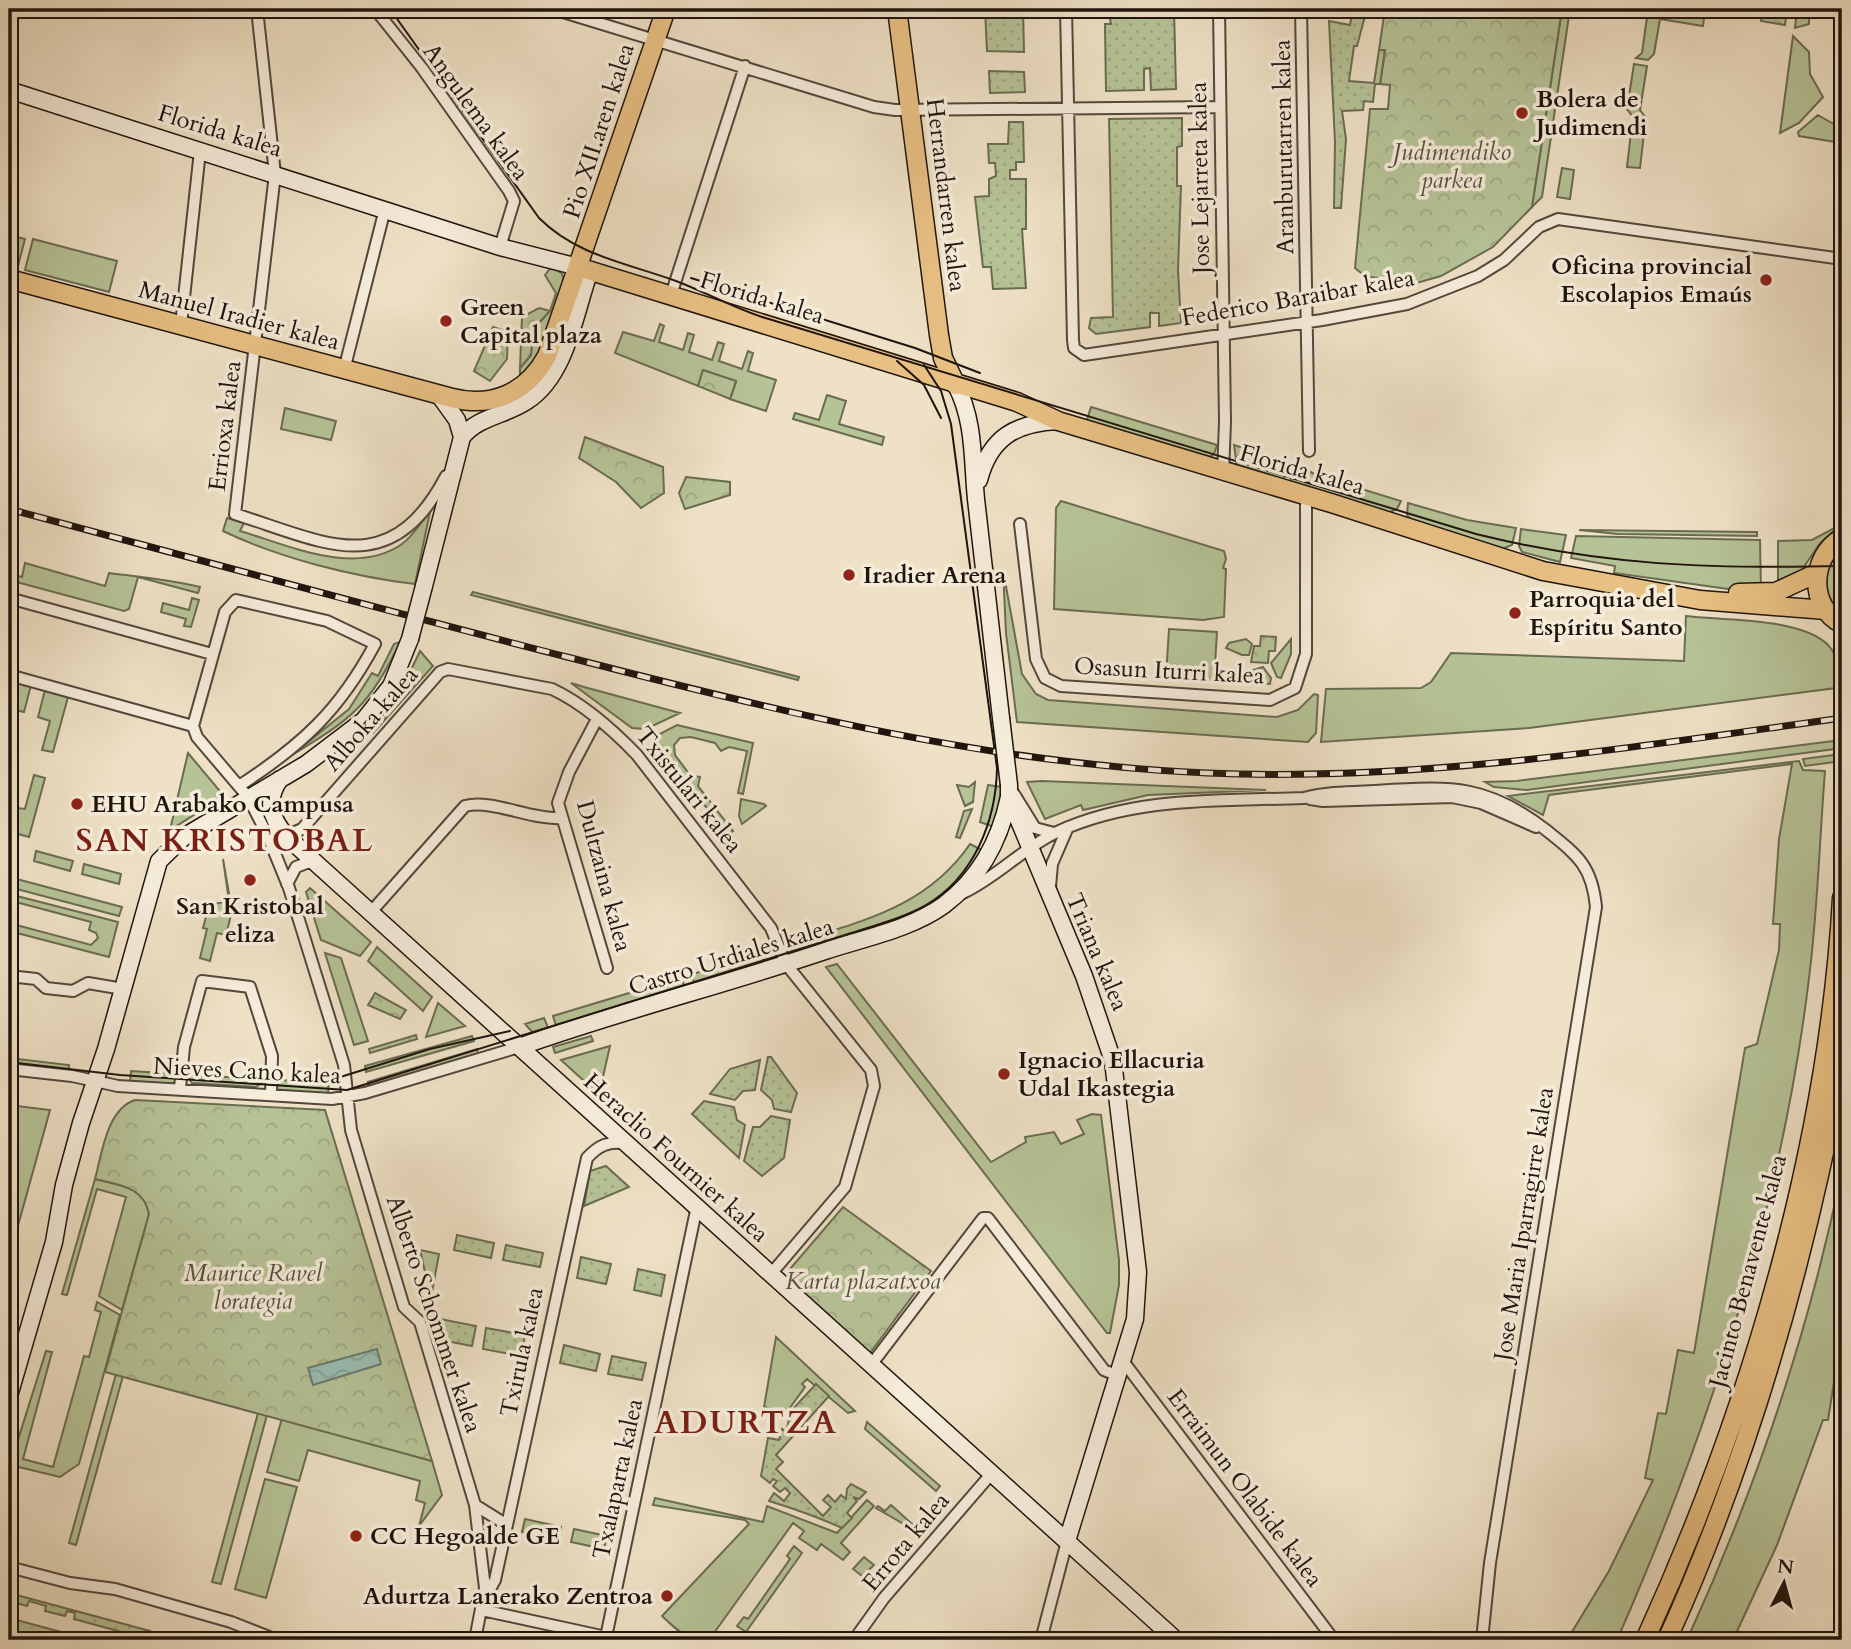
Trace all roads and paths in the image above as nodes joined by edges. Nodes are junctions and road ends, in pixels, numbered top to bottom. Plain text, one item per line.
1 (257, 9) edge
2 (375, 9) edge
3 (553, 9) edge
4 (666, 9) edge
5 (897, 9) edge
6 (1066, 9) edge
7 (1219, 9) edge
8 (1301, 9) edge
9 (656, 40) junction
10 (745, 66) junction
11 (9, 90) edge
12 (1068, 106) junction
13 (1220, 107) junction
14 (910, 109) junction
15 (200, 151) junction
16 (275, 174) junction
17 (385, 209) junction
18 (500, 247) junction
19 (1842, 258) edge
20 (584, 269) junction
21 (9, 279) edge
22 (671, 295) junction
23 (1309, 321) junction
24 (181, 325) junction
25 (1224, 332) junction
26 (257, 344) junction
27 (344, 370) junction
28 (956, 385) junction
29 (439, 395) junction
30 (457, 400) joint
31 (1058, 421) junction
32 (461, 437) junction
33 (1309, 452) dead end
34 (457, 457) junction
35 (1223, 472) junction
36 (1306, 497) junction
37 (976, 503) junction
38 (1020, 524) dead end
39 (1842, 538) edge
40 (1500, 555) junction
41 (1817, 573) junction
42 (9, 598) edge
43 (1826, 610) junction
44 (1842, 625) edge
45 (212, 654) junction
46 (440, 672) joint
47 (9, 675) edge
48 (597, 719) junction
49 (195, 731) junction
50 (279, 779) junction
51 (244, 791) junction
52 (1009, 791) junction
53 (561, 818) junction
54 (1068, 827) junction
55 (1054, 833) junction
56 (267, 834) junction
57 (287, 837) junction
58 (1030, 849) junction
59 (317, 864) junction
60 (287, 884) junction
61 (952, 898) junction
62 (1842, 898) edge
63 (1054, 907) junction
64 (371, 912) junction
65 (786, 964) junction
66 (607, 968) dead end
67 (9, 976) edge
68 (123, 989) junction
69 (519, 1047) junction
70 (1842, 1063) edge
71 (9, 1069) edge
72 (95, 1082) junction
73 (118, 1086) junction
74 (180, 1088) junction
75 (271, 1094) junction
76 (89, 1098) junction
77 (346, 1098) junction
78 (628, 1145) junction
79 (697, 1206) junction
80 (770, 1275) junction
81 (871, 1364) junction
82 (1120, 1368) junction
83 (9, 1396) edge
84 (992, 1473) junction
85 (475, 1505) junction
86 (507, 1525) junction
87 (1068, 1541) junction
88 (9, 1567) edge
89 (484, 1604) junction
90 (277, 1640) edge
91 (475, 1640) edge
92 (854, 1640) edge
93 (1041, 1640) edge
94 (1176, 1640) edge
95 (1334, 1640) edge
96 (1482, 1640) edge
97 (1645, 1640) edge
98 (1667, 1640) edge

1 - 16 street, Errioxa kalea
2 - 18 street, Angulema kalea
3 - 9 street
4 - 9 main road, Pio XII.aren kalea
5 - 14 main road, Herrandarren kalea
6 - 12 street
7 - 13 street, Jose Lejarreta kalea
8 - 23 street, Aranburutarren kalea
9 - 10 street
9 - 20 main road, Pio XII.aren kalea
10 - 14 street
10 - 22 street
11 - 15 main road, Florida kalea
12 - 13 street
12 - 14 street
12 - 25 street, Federico Baraibar kalea
13 - 25 street, Jose Lejarreta kalea
14 - 28 main road, Herrandarren kalea
15 - 16 main road, Florida kalea
15 - 24 street
16 - 17 main road, Florida kalea
16 - 26 street, Errioxa kalea
17 - 18 main road, Florida kalea
17 - 27 street
18 - 20 main road, Florida kalea
19 - 23 street, Federico Baraibar kalea
20 - 22 main road, Florida kalea
20 - 30 main road, Pio XII.aren kalea
20 - 32 main road
21 - 24 main road, Manuel Iradier kalea
22 - 28 main road, Florida kalea
23 - 25 street, Federico Baraibar kalea
23 - 33 street, Aranburutarren kalea
24 - 26 main road, Manuel Iradier kalea
25 - 35 street, Jose Lejarreta kalea
26 - 27 main road, Manuel Iradier kalea
26 - 34 street, Errioxa kalea
27 - 29 main road, Manuel Iradier kalea
28 - 31 main road, Florida kalea
28 - 37 main road, Triana kalea
29 - 30 main road, Manuel Iradier kalea
29 - 32 main road
31 - 35 main road, Florida kalea
31 - 37 main road, Triana kalea
32 - 34 main road
34 - 50 main road, bridge
35 - 36 main road, Florida kalea
36 - 38 street, Osasun Iturri kalea
36 - 40 main road, Florida kalea
37 - 52 main road, Triana kalea, bridge
39 - 41 main road
40 - 41 main road, Florida kalea
40 - 43 main road, Florida kalea
41 - 43 main road
42 - 45 street
43 - 44 main road
45 - 49 street
45 - 51 street
46 - 48 street, Txistulari kalea
46 - 57 street, Alboka kalea
47 - 49 street
48 - 53 street, Dultzaina kalea
48 - 65 street, Txistulari kalea
49 - 51 street
50 - 51 main road
50 - 57 main road, Heraclio Fournier kalea
51 - 56 street, Alberto Schommer kalea
51 - 68 main road
52 - 55 street
52 - 58 main road, Triana kalea
52 - 61 main road, Castro Urdiales kalea
53 - 64 street
53 - 66 street, Dultzaina kalea
54 - 55 street, Jose Maria Iparragirre kalea
54 - 63 street
54 - 96 street, Jose Maria Iparragirre kalea
55 - 58 street, Jose Maria Iparragirre kalea
56 - 57 street
56 - 60 street, Alberto Schommer kalea
57 - 59 main road, Heraclio Fournier kalea
58 - 61 street, Castro Urdiales kalea
58 - 63 main road, Triana kalea
59 - 60 street
59 - 64 main road, Heraclio Fournier kalea
60 - 77 street, Alberto Schommer kalea
61 - 65 main road, Castro Urdiales kalea
62 - 97 main road, Jacinto Benavente kalea
63 - 82 main road, Triana kalea
64 - 69 main road, Heraclio Fournier kalea
65 - 69 main road, Castro Urdiales kalea
65 - 80 street, Txistulari kalea
67 - 68 street
68 - 72 main road
69 - 77 street, Nieves Cano kalea
69 - 78 main road, Heraclio Fournier kalea
70 - 98 main road, Jacinto Benavente kalea
71 - 72 street, Nieves Cano kalea
72 - 73 street, Nieves Cano kalea
72 - 76 main road
73 - 74 street, Nieves Cano kalea
73 - 76 street
74 - 75 street, Nieves Cano kalea
74 - 75 street
75 - 77 street, Nieves Cano kalea
76 - 83 main road
77 - 85 street, Alberto Schommer kalea
78 - 79 main road, Heraclio Fournier kalea
78 - 86 street, Txirula kalea
79 - 80 main road, Heraclio Fournier kalea
79 - 89 street, Txalaparta kalea
80 - 81 main road, Heraclio Fournier kalea
81 - 82 street, Erraimun Olabide kalea
81 - 84 main road, Heraclio Fournier kalea
82 - 87 main road, Triana kalea
82 - 95 street, Erraimun Olabide kalea
84 - 87 main road, Heraclio Fournier kalea
84 - 92 street, Errota kalea
85 - 86 street
85 - 89 street, Alberto Schommer kalea
86 - 89 street, Txirula kalea
87 - 93 street
87 - 94 main road, Heraclio Fournier kalea
88 - 90 street
89 - 91 street, Alberto Schommer kalea

